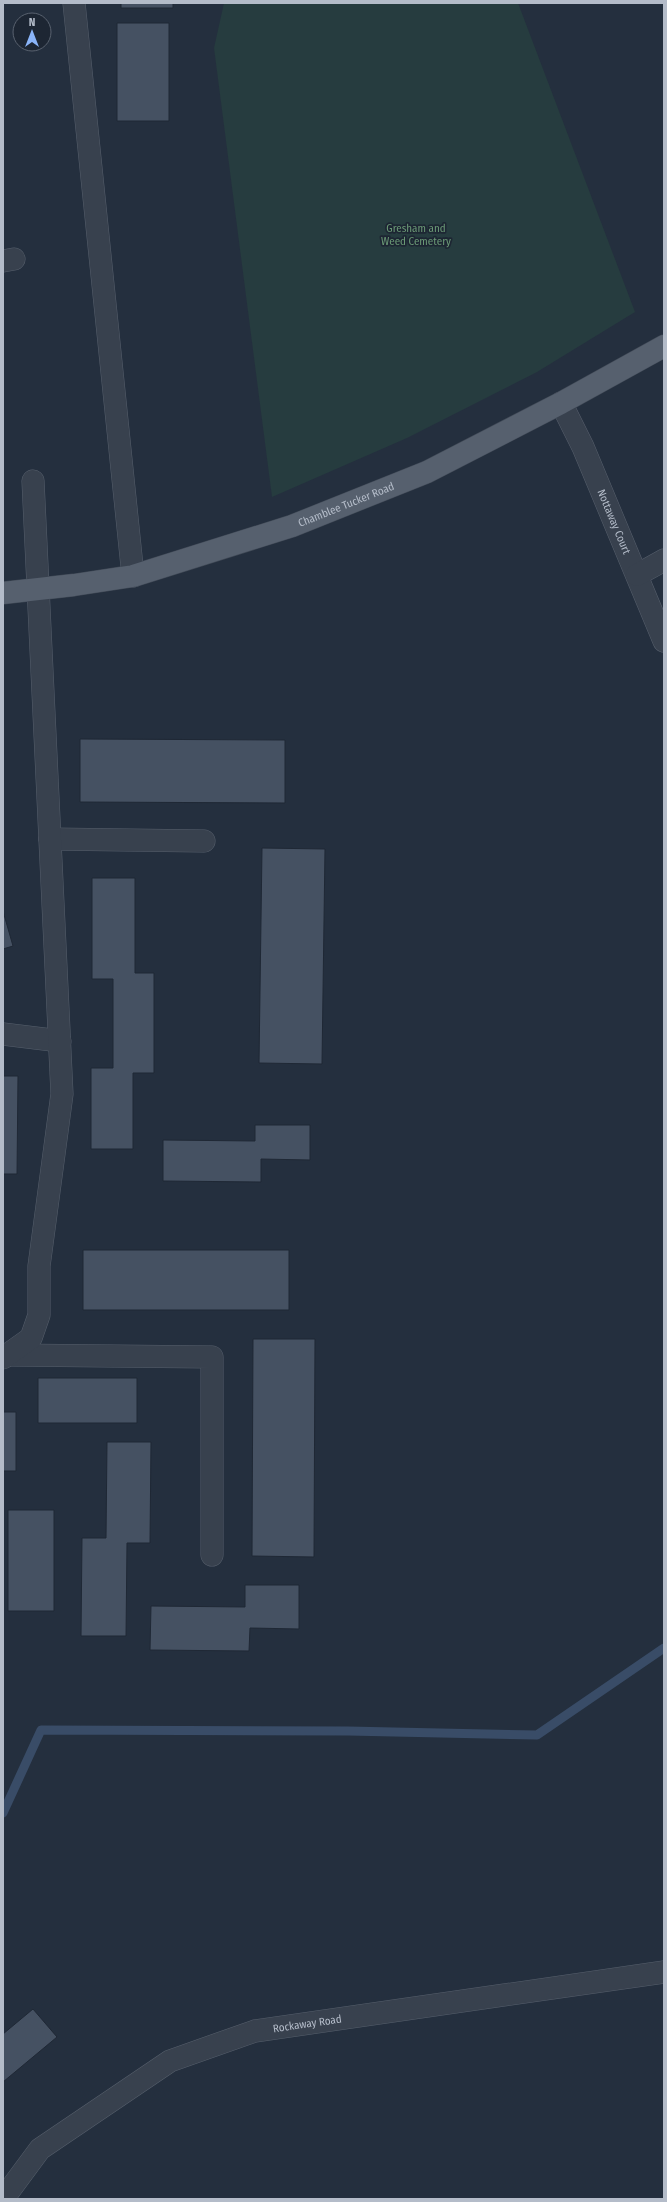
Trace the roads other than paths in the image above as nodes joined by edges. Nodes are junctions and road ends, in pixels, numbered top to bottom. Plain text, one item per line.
1 (74, 3) edge
2 (664, 346) edge
3 (561, 404) junction
4 (33, 481) dead end
5 (664, 560) edge
6 (637, 575) junction
7 (133, 576) junction
8 (38, 589) junction
9 (3, 593) edge
10 (664, 641) edge
11 (50, 839) junction
12 (204, 842) dead end
13 (3, 1034) edge
14 (60, 1042) junction
15 (7, 1356) edge
16 (212, 1554) dead end
17 (664, 1972) edge
18 (4, 2199) edge

1 - 7 street
2 - 3 main road, Chamblee Tucker Road
3 - 6 street, Nottaway Court
3 - 7 main road, Chamblee Tucker Road
4 - 8 street
5 - 6 street
6 - 10 street, Nottaway Court
7 - 8 main road, Chamblee Tucker Road
8 - 9 main road, Chamblee Tucker Road
8 - 11 street
11 - 12 street
11 - 14 street
13 - 14 street
14 - 15 street
15 - 16 street
17 - 18 street, Rockaway Road

